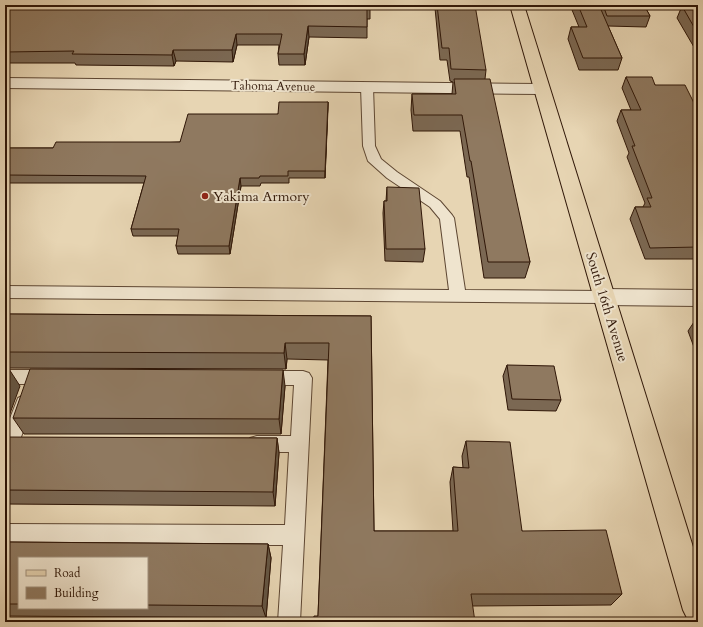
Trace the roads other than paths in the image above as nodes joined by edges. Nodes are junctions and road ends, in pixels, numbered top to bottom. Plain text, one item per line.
1 (517, 5) edge
2 (5, 83) edge
3 (367, 87) junction
4 (541, 89) junction
5 (5, 292) edge
6 (458, 296) junction
7 (604, 297) junction
8 (698, 298) edge
9 (5, 377) edge
10 (33, 377) junction
11 (65, 377) edge
12 (248, 378) edge
13 (237, 444) edge
14 (299, 444) junction
15 (11, 447) edge
16 (5, 534) edge
17 (294, 535) junction
18 (698, 610) edge
19 (289, 622) edge

1 - 4 main road, South 16th Avenue
2 - 3 street, Tahoma Avenue
3 - 4 street, Tahoma Avenue
3 - 6 lane
4 - 7 main road, South 16th Avenue
5 - 6 lane
6 - 7 lane
7 - 8 street
7 - 18 main road, South 16th Avenue
9 - 10 lane
10 - 11 lane
10 - 15 lane
12 - 14 lane
13 - 14 lane
14 - 17 lane
16 - 17 lane
17 - 19 lane

